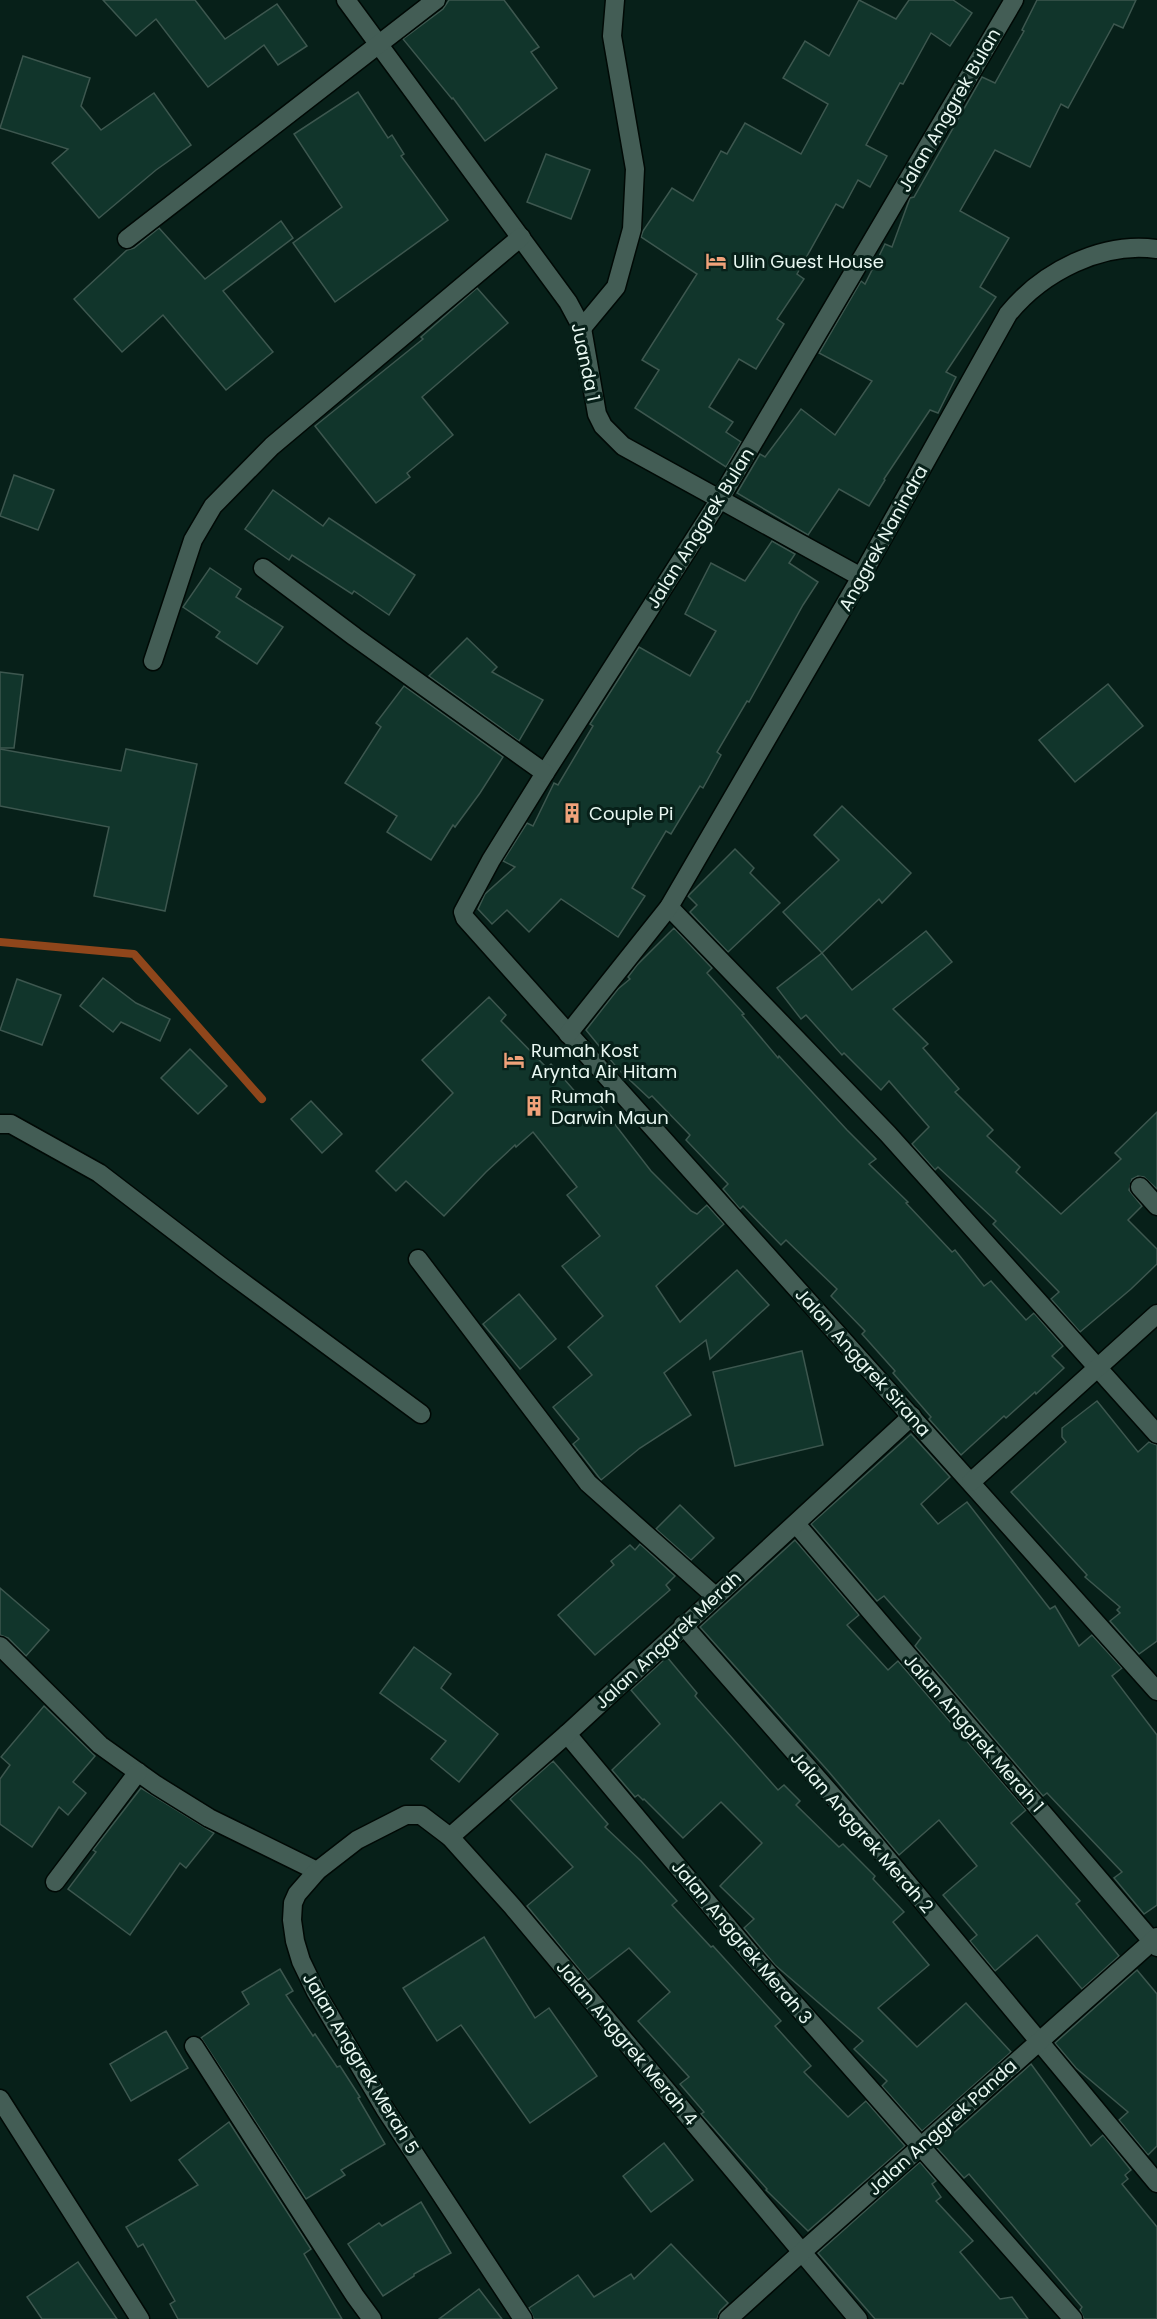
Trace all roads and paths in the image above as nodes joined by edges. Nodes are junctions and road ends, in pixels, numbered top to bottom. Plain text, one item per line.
1 (346, 0) edge
2 (436, 0) edge
3 (615, 0) edge
4 (1014, 0) edge
5 (380, 44) junction
6 (521, 237) junction
7 (128, 239) dead end
8 (1157, 249) edge
9 (582, 328) junction
10 (720, 499) junction
11 (263, 568) dead end
12 (861, 578) junction
13 (153, 661) dead end
14 (545, 773) junction
15 (669, 907) junction
16 (568, 1034) junction
17 (0, 1124) edge
18 (1140, 1187) dead end
19 (1157, 1206) edge
20 (418, 1259) dead end
21 (1157, 1314) edge
22 (1097, 1368) junction
23 (421, 1414) dead end
24 (912, 1416) junction
25 (1157, 1434) edge
26 (971, 1482) junction
27 (796, 1524) junction
28 (715, 1596) junction
29 (683, 1625) junction
30 (0, 1646) edge
31 (1157, 1691) edge
32 (567, 1734) junction
33 (138, 1773) junction
34 (450, 1838) junction
35 (317, 1870) junction
36 (55, 1882) dead end
37 (1155, 1942) edge
38 (1039, 2041) junction
39 (194, 2046) dead end
40 (0, 2099) edge
41 (920, 2147) junction
42 (1157, 2183) edge
43 (801, 2252) junction
44 (140, 2319) edge
45 (372, 2319) edge
46 (523, 2319) edge
47 (729, 2319) edge
48 (858, 2319) edge
49 (1073, 2319) edge

1 - 5 street, Juanda 1
2 - 5 street
3 - 9 street
4 - 10 street, Jalan Anggrek Bulan
5 - 6 street, Juanda 1
5 - 7 street
6 - 9 street, Juanda 1
6 - 13 street
8 - 12 street, Anggrek Nanindra
9 - 10 street, Juanda 1
10 - 12 street, Juanda 1
10 - 14 street, Jalan Anggrek Bulan
11 - 14 street
12 - 15 street, Anggrek Nanindra
14 - 16 street, Jalan Anggrek Bulan
15 - 16 street, Anggrek Nanindra
15 - 22 street
16 - 24 street, Jalan Anggrek Sirana
17 - 23 street
18 - 19 street
20 - 28 street
21 - 22 street
22 - 25 street
22 - 26 street
24 - 26 street, Jalan Anggrek Sirana
24 - 27 street, Jalan Anggrek Merah
26 - 31 street, Jalan Anggrek Sirana
27 - 28 street, Jalan Anggrek Merah
27 - 37 street, Jalan Anggrek Merah 1
28 - 29 street, Jalan Anggrek Merah
29 - 32 street, Jalan Anggrek Merah
29 - 38 street, Jalan Anggrek Merah 2
30 - 33 street
32 - 34 street, Jalan Anggrek Merah
32 - 41 street, Jalan Anggrek Merah 3
33 - 35 street
33 - 36 street
34 - 35 street, Jalan Anggrek Merah 5
34 - 43 street, Jalan Anggrek Merah 4
35 - 46 street, Jalan Anggrek Merah 5
37 - 38 street, Jalan Anggrek Panda
38 - 41 street, Jalan Anggrek Panda
38 - 42 street, Jalan Anggrek Merah 2
39 - 45 street
40 - 44 street
41 - 43 street, Jalan Anggrek Panda
41 - 49 street, Jalan Anggrek Merah 3
43 - 47 street, Jalan Anggrek Panda
43 - 48 street, Jalan Anggrek Merah 4

